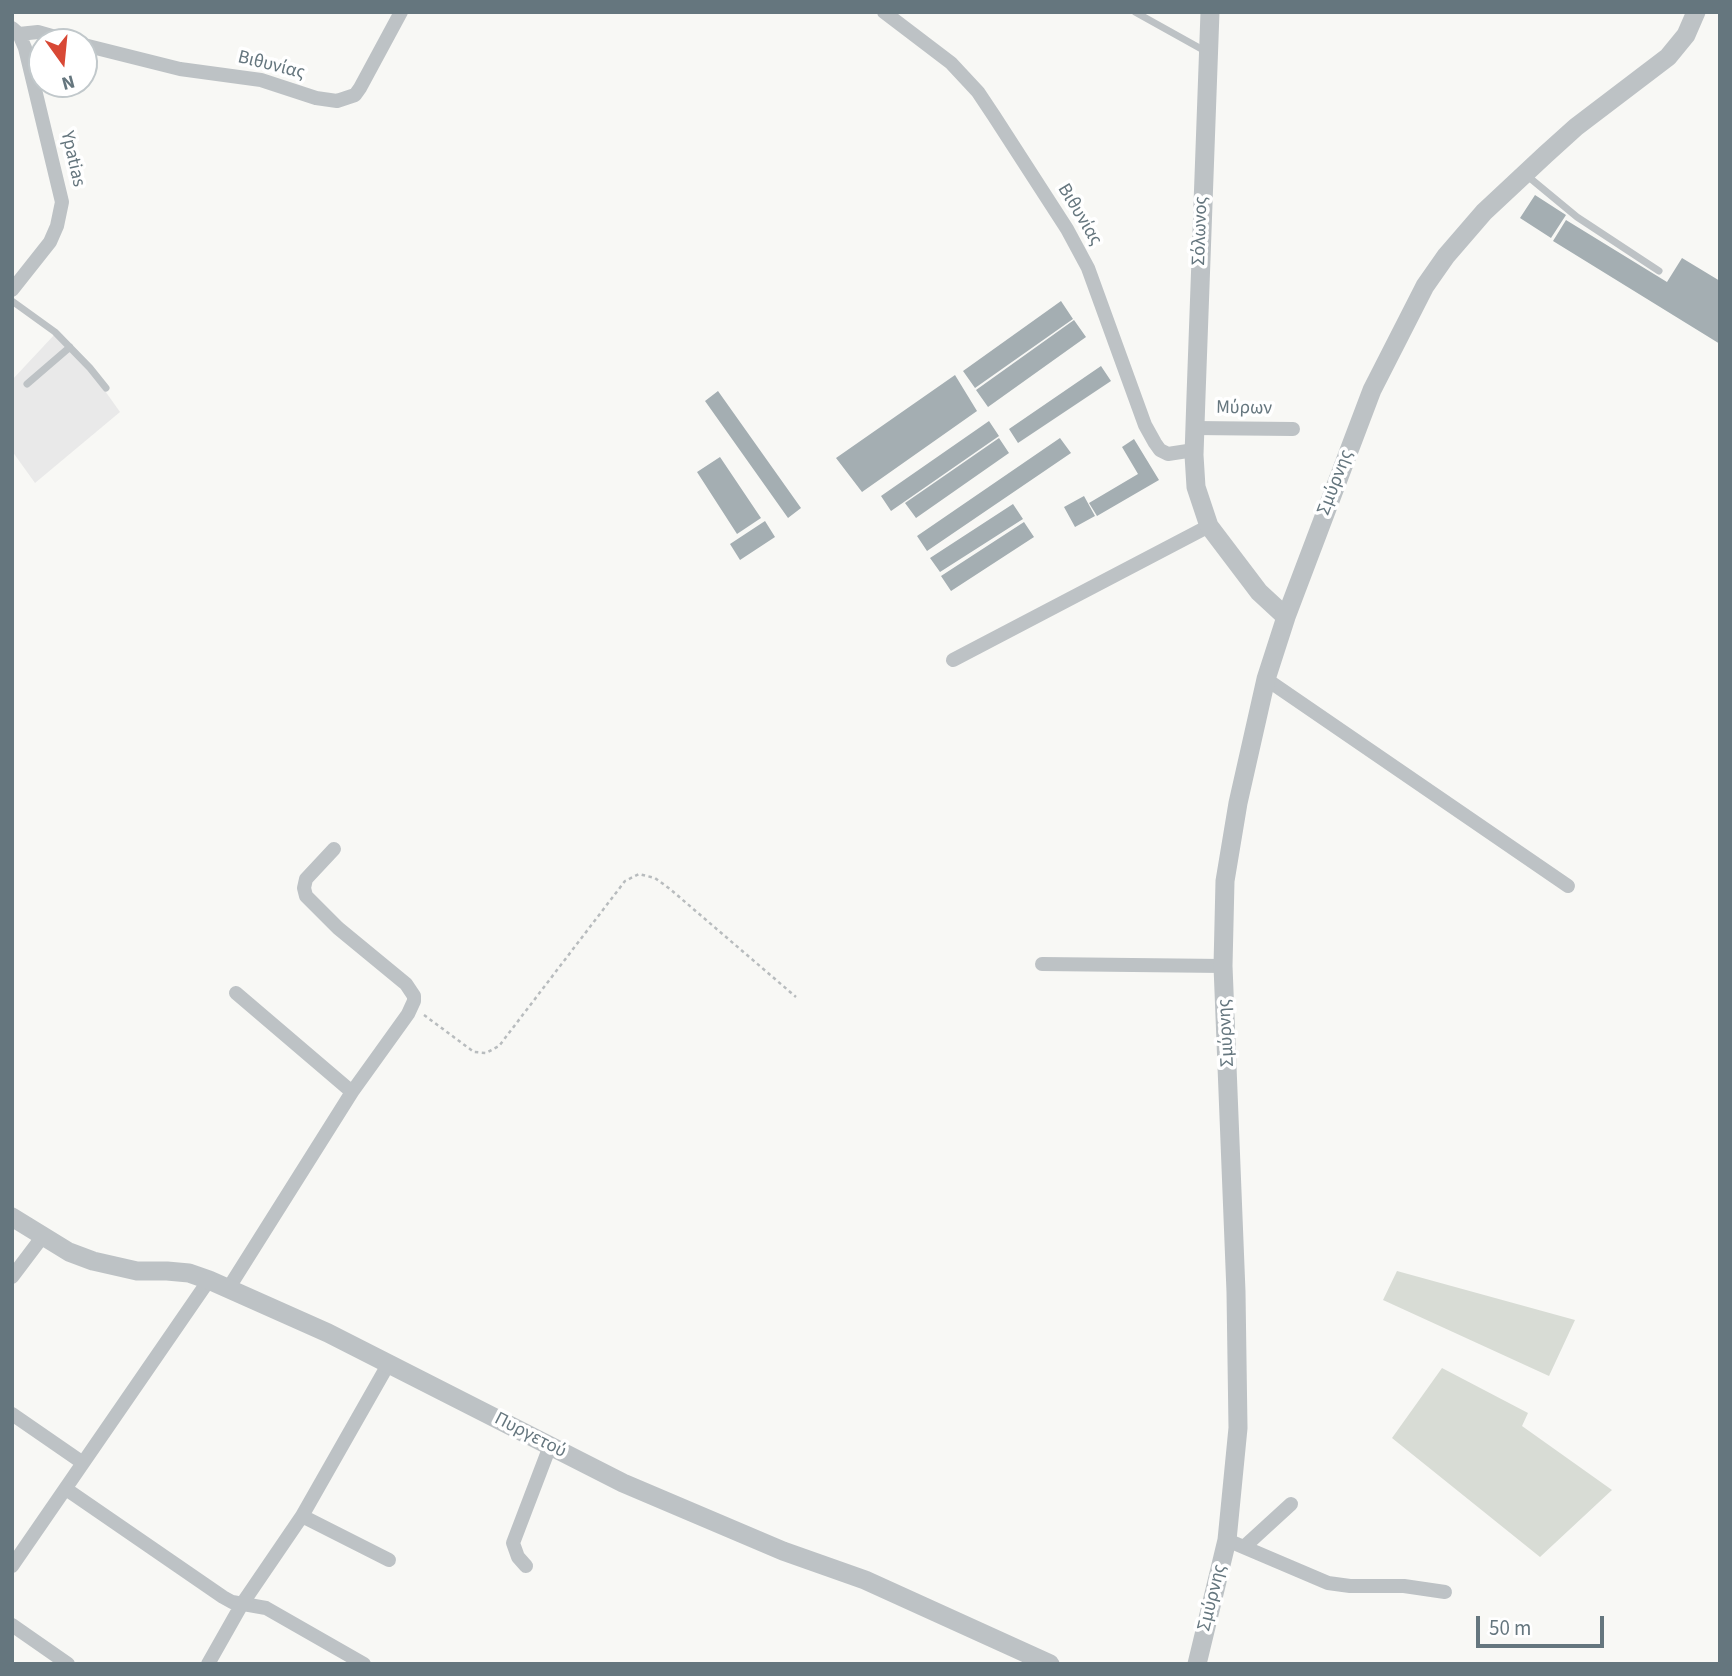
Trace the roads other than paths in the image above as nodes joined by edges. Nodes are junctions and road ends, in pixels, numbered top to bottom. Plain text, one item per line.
1 (401, 12) edge
2 (884, 12) edge
3 (1135, 12) edge
4 (1210, 12) edge
5 (1696, 12) edge
6 (16, 31) edge
7 (98, 48) edge
8 (1209, 53) junction
9 (1524, 174) junction
10 (1659, 271) dead end
11 (12, 290) edge
12 (12, 301) edge
13 (70, 347) junction
14 (27, 384) dead end
15 (107, 388) dead end
16 (1195, 428) junction
17 (1293, 429) dead end
18 (1194, 450) junction
19 (1209, 526) junction
20 (1286, 617) junction
21 (953, 660) dead end
22 (1266, 679) junction
23 (334, 849) dead end
24 (1568, 886) dead end
25 (1042, 964) dead end
26 (1223, 966) junction
27 (236, 993) dead end
28 (352, 1092) junction
29 (12, 1217) edge
30 (43, 1236) junction
31 (12, 1277) edge
32 (209, 1280) junction
33 (228, 1289) junction
34 (389, 1363) junction
35 (12, 1414) edge
36 (550, 1446) junction
37 (83, 1463) junction
38 (66, 1489) junction
39 (1291, 1504) dead end
40 (302, 1517) junction
41 (1235, 1543) junction
42 (390, 1560) dead end
43 (12, 1566) edge
44 (526, 1566) dead end
45 (1446, 1592) dead end
46 (242, 1604) junction
47 (12, 1625) edge
48 (68, 1664) edge
49 (208, 1664) edge
50 (364, 1664) edge
51 (1050, 1664) edge
52 (1197, 1664) edge

1 - 7 street, Βιθυνίας
2 - 18 street, Βιθυνίας
3 - 8 lane
4 - 8 street, Σόλωνος
5 - 9 street, Σμύρνης
6 - 11 street, Ypatias
8 - 16 street, Σόλωνος
9 - 10 lane
9 - 20 street, Σμύρνης
12 - 13 lane
13 - 14 lane
13 - 15 lane
16 - 17 street, Μύρων
16 - 18 street, Σόλωνος
18 - 19 street, Σόλωνος
19 - 20 street, Σόλωνος
19 - 21 street
20 - 22 street, Σμύρνης
22 - 24 street
22 - 26 street, Σμύρνης
23 - 28 street
25 - 26 street
26 - 41 street, Σμύρνης
27 - 28 street
28 - 33 street
29 - 30 street, Πυργετού
30 - 31 street
30 - 32 street, Πυργετού
32 - 33 street, Πυργετού
32 - 37 street
33 - 34 street, Πυργετού
34 - 36 street, Πυργετού
34 - 40 street
35 - 37 street
36 - 44 street
36 - 51 street, Πυργετού
37 - 38 street
38 - 43 street
38 - 46 street
39 - 41 street
40 - 42 street
40 - 46 street
41 - 45 street
41 - 52 street, Σμύρνης
46 - 49 street
46 - 50 street
47 - 48 street

